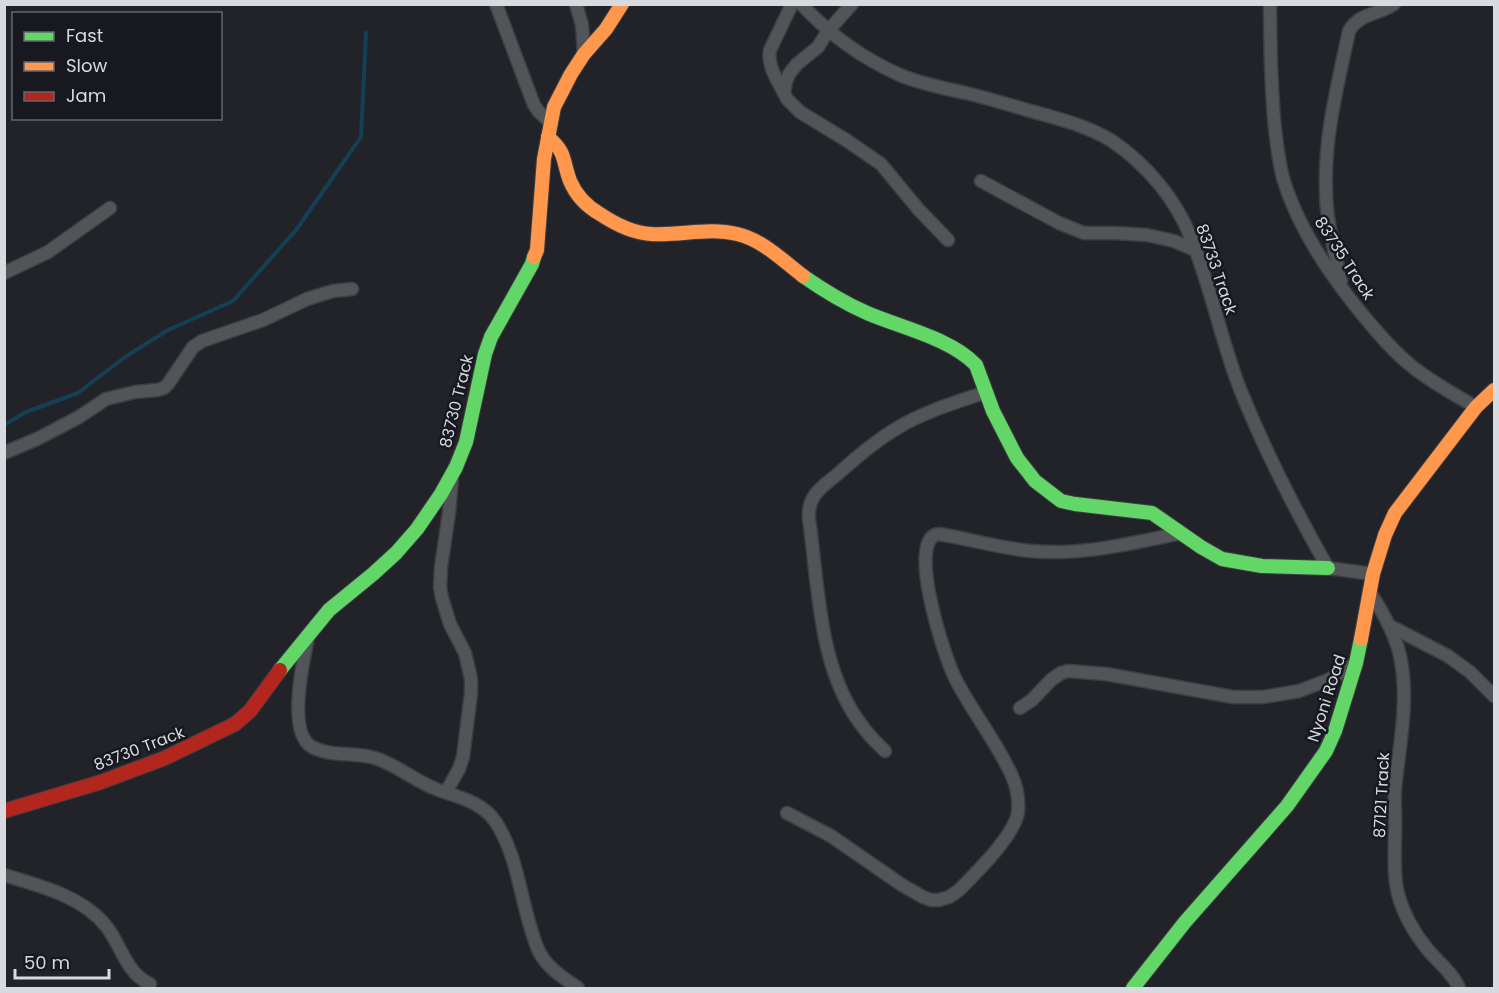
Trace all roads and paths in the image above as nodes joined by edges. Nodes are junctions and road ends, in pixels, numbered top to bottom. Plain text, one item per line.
1 (496, 4) edge
2 (576, 4) edge
3 (622, 4) edge
4 (792, 4) edge
5 (801, 4) edge
6 (852, 4) edge
7 (1270, 4) edge
8 (1394, 4) edge
9 (828, 31) junction
10 (584, 54) junction
11 (784, 93) junction
12 (550, 122) junction
13 (548, 137) junction
14 (981, 181) dead end
15 (110, 208) dead end
16 (948, 240) dead end
17 (1196, 250) junction
18 (4, 273) edge
19 (1342, 288) junction
20 (352, 289) dead end
21 (1494, 390) edge
22 (986, 392) junction
23 (1476, 407) junction
24 (4, 453) edge
25 (452, 475) junction
26 (1182, 532) junction
27 (1328, 568) junction
28 (1373, 574) junction
29 (1369, 591) junction
30 (1390, 626) junction
31 (309, 634) junction
32 (1356, 663) junction
33 (1494, 696) edge
34 (1020, 708) dead end
35 (885, 751) dead end
36 (446, 792) junction
37 (4, 812) edge
38 (787, 813) dead end
39 (4, 875) edge
40 (150, 984) dead end
41 (578, 988) edge
42 (1133, 988) edge
43 (1459, 988) edge

1 - 12 street
2 - 10 street
3 - 10 street, 83730 Track
4 - 11 street
5 - 9 street, 83733 Track
6 - 9 street
7 - 19 street, 83735 Track
8 - 19 street
9 - 11 street
9 - 17 street, 83733 Track
10 - 12 street, 83730 Track
11 - 16 street
12 - 13 street, 83730 Track
13 - 22 street
13 - 25 street, 83730 Track
14 - 17 street
15 - 18 street
17 - 27 street, 83733 Track
19 - 23 street, 83735 Track
20 - 24 street
21 - 23 street, Nyoni Road
22 - 26 street
22 - 35 street
23 - 28 street, Nyoni Road
25 - 31 street, 83730 Track
25 - 36 street
26 - 27 street
26 - 38 street
27 - 28 street
28 - 29 street, Nyoni Road
29 - 30 street, 87121 Track
29 - 32 street, Nyoni Road
30 - 33 street
30 - 43 street, 87121 Track
31 - 36 street
31 - 37 street, 83730 Track
32 - 34 street
32 - 42 street, Nyoni Road
36 - 41 street
39 - 40 street

